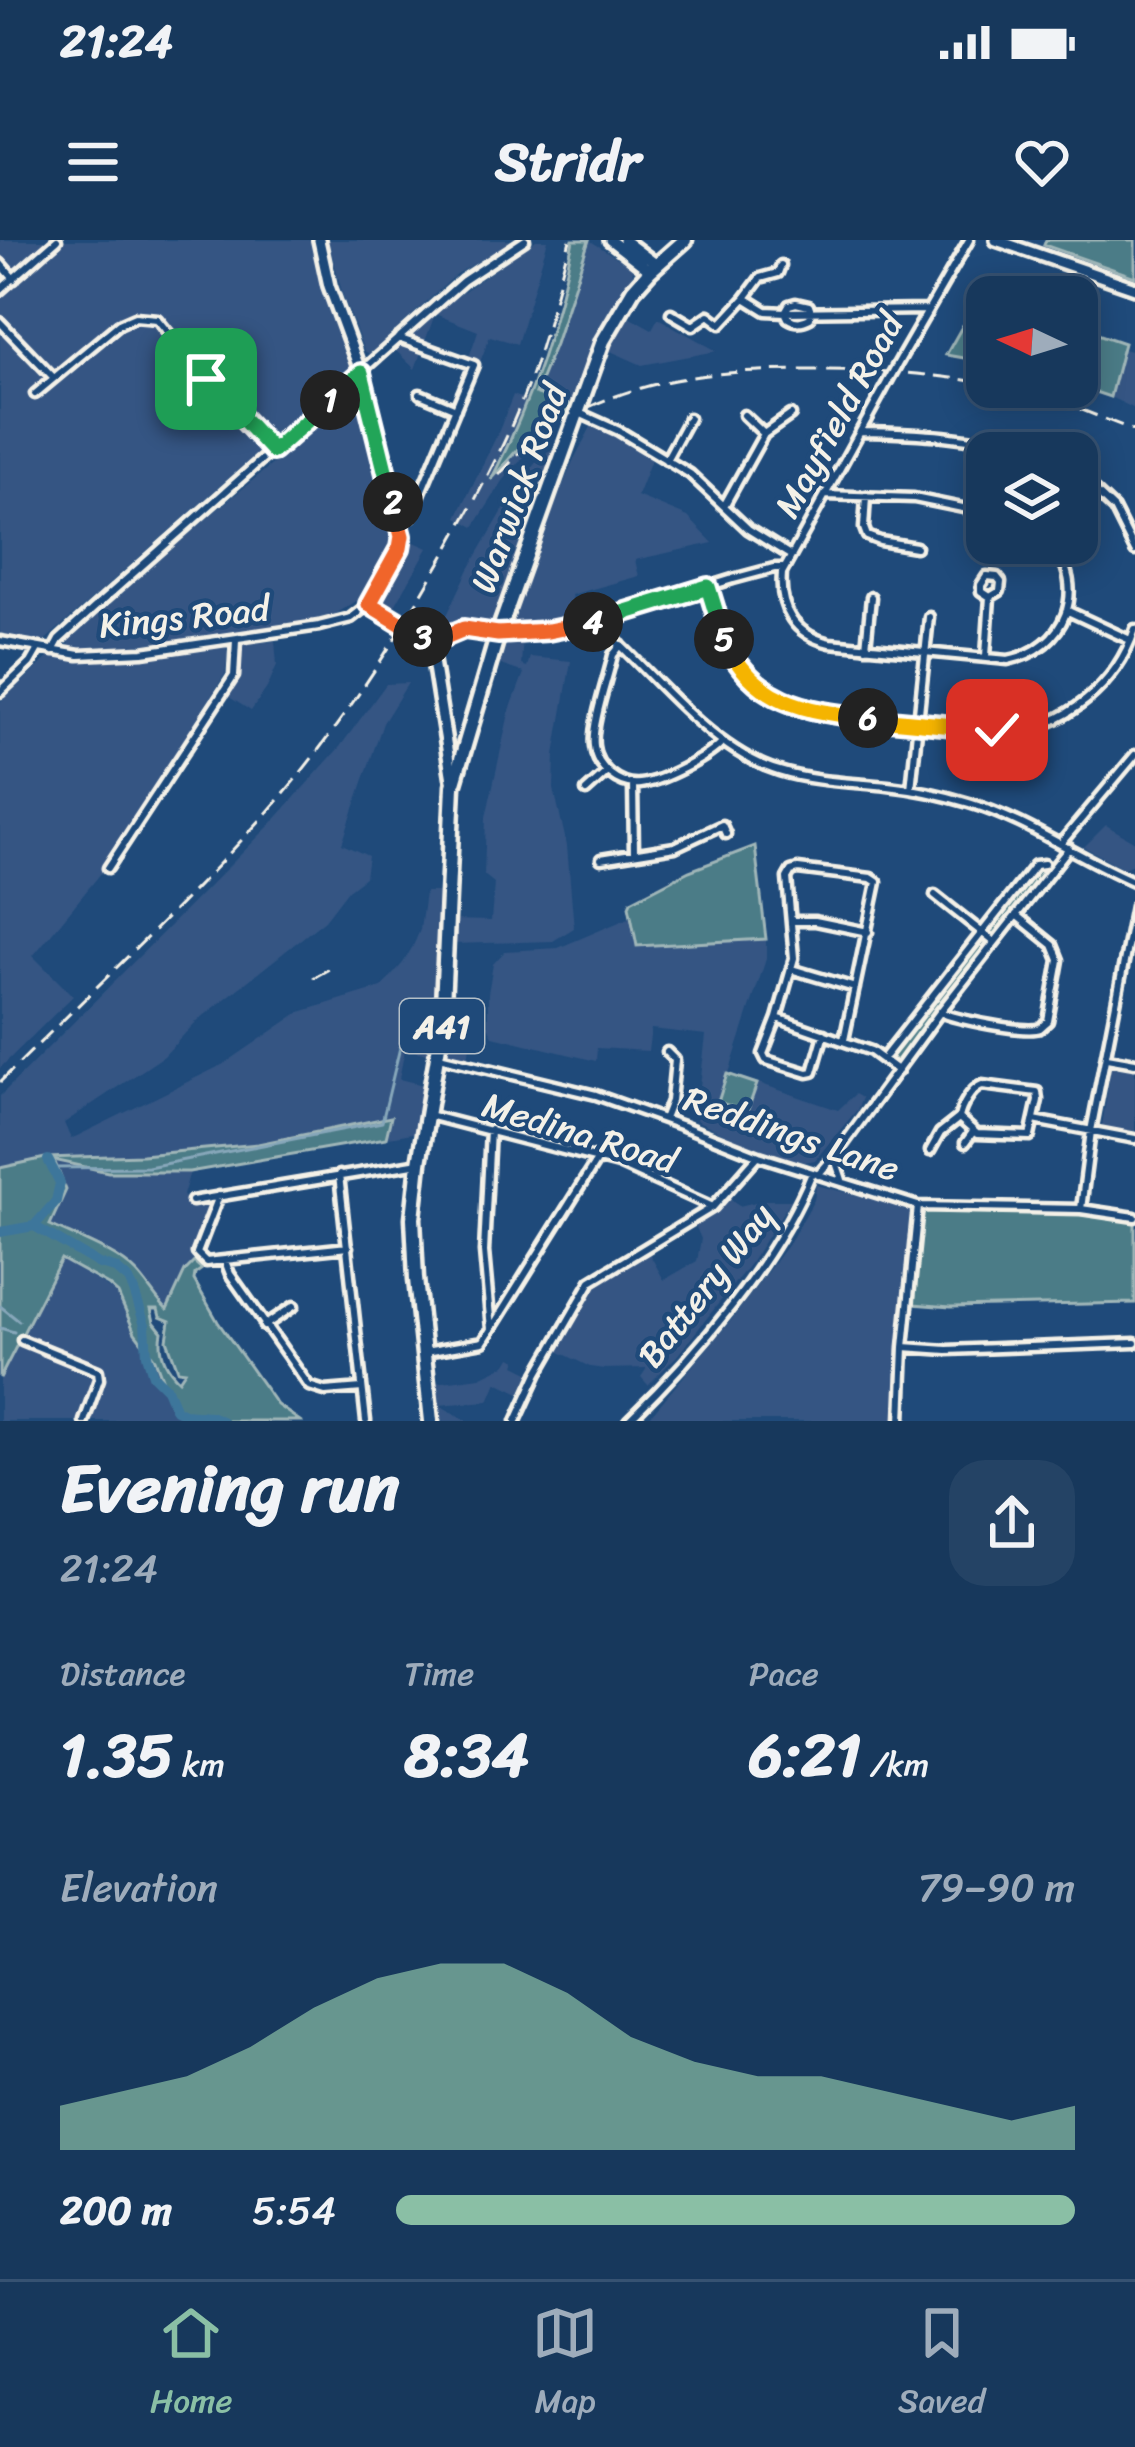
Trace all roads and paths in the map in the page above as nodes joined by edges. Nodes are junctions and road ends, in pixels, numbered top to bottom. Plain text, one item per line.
1 (57, 240) edge
2 (319, 240) edge
3 (526, 240) edge
4 (610, 240) edge
5 (624, 240) edge
6 (969, 240) edge
7 (995, 240) edge
8 (685, 241) edge
9 (0, 263) edge
10 (781, 265) dead end
11 (653, 268) junction
12 (14, 279) junction
13 (1135, 288) edge
14 (0, 290) edge
15 (745, 298) junction
16 (927, 310) junction
17 (671, 314) dead end
18 (0, 322) edge
19 (398, 338) junction
20 (361, 373) junction
21 (54, 378) junction
22 (34, 394) dead end
23 (420, 394) dead end
24 (456, 409) junction
25 (577, 412) junction
26 (744, 415) dead end
27 (791, 415) dead end
28 (689, 418) dead end
29 (860, 432) junction
30 (764, 434) junction
31 (966, 437) edge
32 (273, 451) junction
33 (666, 460) junction
34 (1098, 493) edge
35 (825, 495) junction
36 (866, 495) junction
37 (724, 506) junction
38 (966, 508) edge
39 (1135, 521) edge
40 (399, 524) junction
41 (1125, 526) junction
42 (916, 547) dead end
43 (1135, 551) edge
44 (790, 555) junction
45 (1064, 564) edge
46 (784, 568) junction
47 (708, 587) junction
48 (871, 597) dead end
49 (990, 597) dead end
50 (372, 606) junction
51 (1068, 611) junction
52 (623, 613) junction
53 (929, 616) dead end
54 (578, 627) junction
55 (1135, 629) edge
56 (498, 634) junction
57 (236, 640) junction
58 (0, 641) edge
59 (430, 641) junction
60 (1133, 641) edge
61 (618, 643) junction
62 (866, 646) junction
63 (38, 649) junction
64 (53, 651) junction
65 (926, 652) junction
66 (986, 656) junction
67 (0, 692) edge
68 (918, 723) junction
69 (722, 742) junction
70 (447, 746) junction
71 (1135, 755) edge
72 (460, 761) junction
73 (607, 772) junction
74 (633, 784) junction
75 (453, 786) junction
76 (911, 789) junction
77 (586, 791) dead end
78 (726, 834) dead end
79 (1065, 845) junction
80 (634, 853) junction
81 (601, 859) dead end
82 (1044, 864) dead end
83 (108, 868) dead end
84 (1135, 882) edge
85 (935, 895) dead end
86 (1135, 906) edge
87 (1016, 915) junction
88 (793, 921) junction
89 (981, 931) junction
90 (868, 932) junction
91 (994, 942) junction
92 (791, 969) junction
93 (1121, 984) junction
94 (1135, 986) edge
95 (855, 988) junction
96 (940, 1012) junction
97 (777, 1018) junction
98 (824, 1034) junction
99 (844, 1040) junction
100 (667, 1052) dead end
101 (686, 1055) dead end
102 (886, 1055) dead end
103 (439, 1057) junction
104 (1107, 1058) junction
105 (675, 1060) junction
106 (1135, 1063) edge
107 (898, 1071) junction
108 (428, 1115) junction
109 (959, 1118) junction
110 (664, 1119) junction
111 (1034, 1120) junction
112 (927, 1129) dead end
113 (490, 1130) junction
114 (1091, 1130) junction
115 (973, 1132) junction
116 (938, 1137) junction
117 (1135, 1138) edge
118 (965, 1143) dead end
119 (840, 1149) junction
120 (930, 1150) dead end
121 (759, 1156) junction
122 (598, 1158) junction
123 (419, 1163) junction
124 (339, 1174) junction
125 (815, 1174) junction
126 (847, 1184) junction
127 (219, 1196) junction
128 (192, 1201) dead end
129 (918, 1206) junction
130 (713, 1207) junction
131 (1081, 1209) junction
132 (1135, 1217) edge
133 (348, 1247) junction
134 (225, 1261) junction
135 (294, 1306) dead end
136 (264, 1326) junction
137 (491, 1332) junction
138 (22, 1340) dead end
139 (1135, 1343) edge
140 (904, 1347) junction
141 (425, 1352) junction
142 (362, 1388) junction
143 (84, 1421) edge
144 (365, 1421) edge
145 (431, 1421) edge
146 (516, 1421) edge
147 (628, 1421) edge
148 (901, 1421) edge

1 - 12 street
2 - 20 main road
3 - 19 street
4 - 11 main road
5 - 11 main road
6 - 16 street, Mayfield Road
7 - 13 main road
8 - 11 highway, Warwick Road / A41
9 - 12 street
10 - 15 street
11 - 25 highway, Warwick Road / A41
12 - 14 street
15 - 16 street
15 - 17 street
16 - 29 street, Mayfield Road, bridge
18 - 21 street
19 - 20 street
19 - 24 street
20 - 32 street
20 - 40 main road
21 - 22 street
21 - 32 street
23 - 24 street
24 - 40 street
25 - 33 street
25 - 56 highway, Warwick Road / A41
26 - 30 street
27 - 30 street
28 - 33 street
29 - 31 street
29 - 35 street, Mayfield Road
30 - 37 street
32 - 64 street
33 - 37 street
34 - 41 street
35 - 36 street
35 - 44 street, Mayfield Road
36 - 38 street
36 - 42 street
37 - 44 street
39 - 41 street
40 - 50 main road
41 - 43 street
44 - 46 street, Mayfield Road
45 - 51 street
46 - 47 street
46 - 62 street
47 - 52 street
47 - 68 street
48 - 62 street
49 - 66 street
50 - 57 street, Kings Road
50 - 59 main road, bridge
51 - 60 street
51 - 66 street
52 - 54 street
52 - 61 street
53 - 65 street
54 - 56 street
54 - 61 street
55 - 60 street
56 - 59 main road
56 - 72 highway, Warwick Road / A41
57 - 64 street, Kings Road
57 - 83 street
58 - 63 street, Kings Road
59 - 70 main road
60 - 68 street
61 - 69 street
61 - 73 street
62 - 65 street
63 - 64 street, Kings Road
63 - 67 street
65 - 66 street
65 - 68 street
68 - 76 street
69 - 74 street
69 - 76 street
70 - 72 main road
70 - 75 main road
71 - 79 street, Battery Way
72 - 75 highway, Warwick Road / A41
73 - 74 street
73 - 77 street
74 - 80 street
75 - 103 highway, Warwick Road / A41
76 - 79 street
78 - 80 street
79 - 84 street
79 - 87 street, Battery Way
80 - 81 street
82 - 89 street
85 - 89 street
86 - 93 street
87 - 91 street, Battery Way
87 - 96 street
88 - 90 street
88 - 90 street
88 - 92 street
89 - 91 street
89 - 102 street
90 - 95 street
91 - 96 street, Battery Way
92 - 95 street
92 - 97 street
93 - 94 street
93 - 104 street
95 - 99 street
96 - 107 street, Battery Way
97 - 98 street
97 - 98 street
98 - 99 street
99 - 107 street
100 - 105 street
101 - 105 street
103 - 108 highway, Warwick Road / A41
103 - 110 street, Reddings Lane
104 - 106 street
104 - 114 street
105 - 110 street
107 - 119 street, Battery Way
108 - 113 street, Medina Road
108 - 123 highway, Warwick Road / A41
109 - 111 street
109 - 115 street
109 - 116 street
110 - 121 street, Reddings Lane
111 - 114 street
111 - 115 street
112 - 116 street
113 - 122 street, Medina Road
113 - 137 street
114 - 117 street
114 - 131 street
115 - 118 street
116 - 120 street
119 - 125 street, Battery Way
119 - 126 street
121 - 125 street, Reddings Lane
121 - 130 street
122 - 130 street, Medina Road
122 - 137 street
123 - 124 street
123 - 141 highway, Warwick Road / A41
124 - 127 street
124 - 133 street
125 - 126 street, Reddings Lane
125 - 147 street, Battery Way
126 - 129 street, Reddings Lane
127 - 128 street
127 - 134 street
129 - 131 street, Reddings Lane
129 - 140 street
130 - 146 street
131 - 132 street, Reddings Lane
133 - 134 street
133 - 142 street
134 - 136 street
135 - 136 street
136 - 142 street
137 - 141 street
138 - 143 street
139 - 140 street
140 - 148 street
141 - 145 highway, Warwick Road / A41
142 - 144 street

